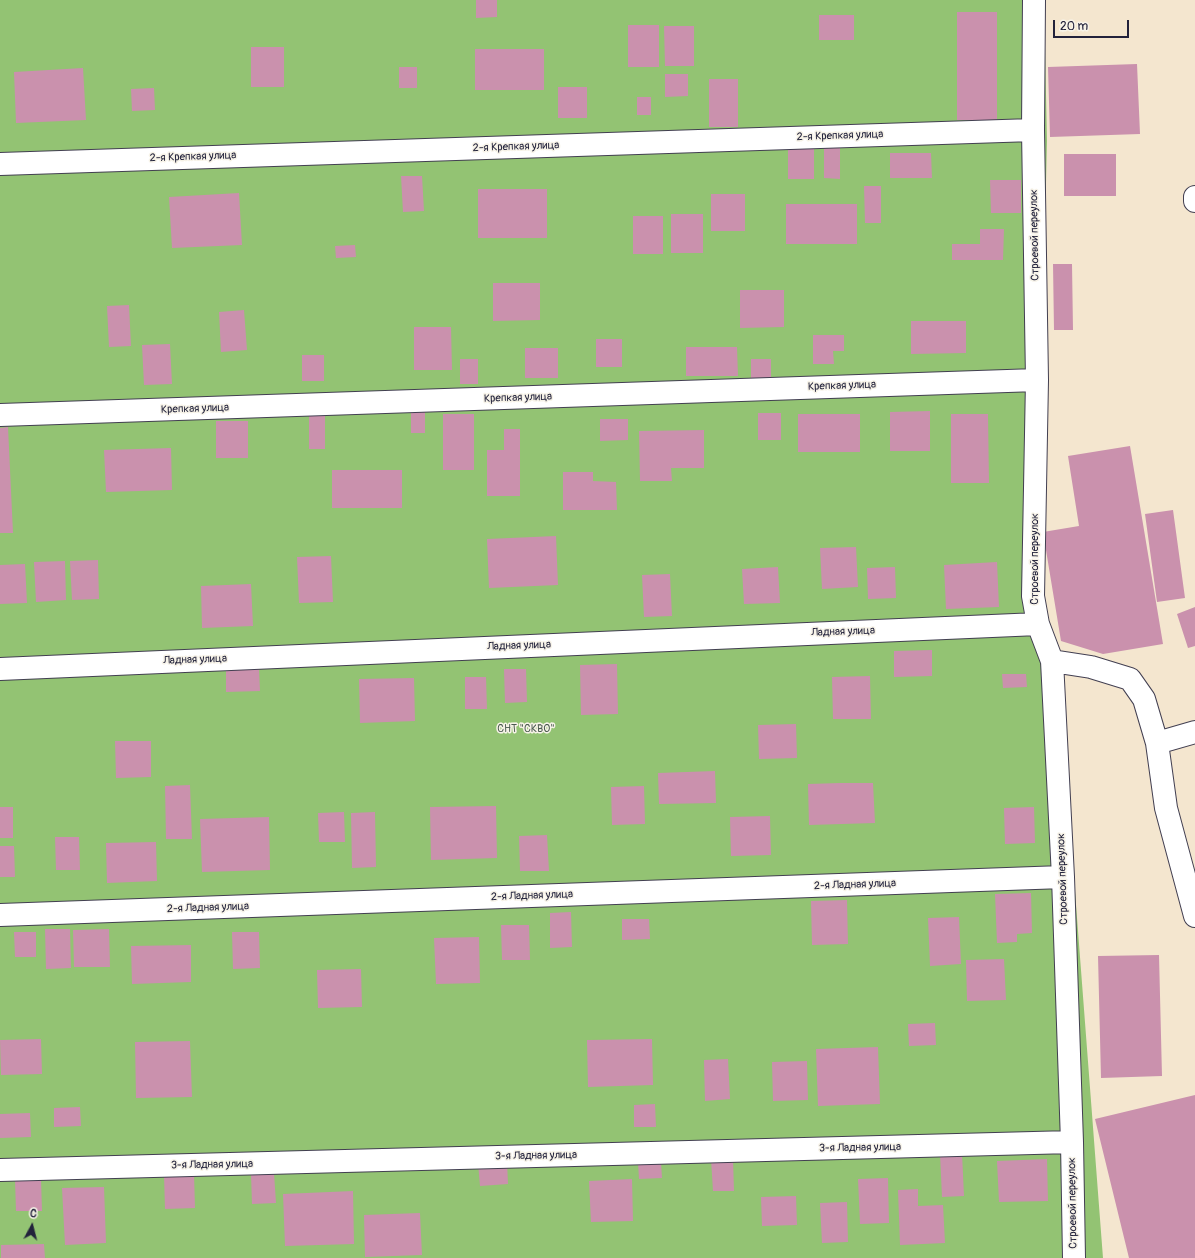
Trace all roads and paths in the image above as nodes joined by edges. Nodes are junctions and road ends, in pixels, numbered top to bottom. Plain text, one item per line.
1 (1034, 0) edge
2 (1033, 130) junction
3 (0, 164) edge
4 (1195, 197) edge
5 (1195, 201) edge
6 (1037, 380) junction
7 (0, 416) edge
8 (1038, 624) junction
9 (1052, 661) junction
10 (0, 669) edge
11 (1195, 732) edge
12 (1157, 744) junction
13 (1063, 877) junction
14 (0, 915) edge
15 (1195, 916) edge
16 (1072, 1142) junction
17 (0, 1170) edge
18 (1074, 1258) edge

1 - 2 street, Строевой переулок
2 - 3 street, 2-я Крепкая улица
2 - 6 street, Строевой переулок
4 - 5 street
6 - 7 street, Крепкая улица
6 - 8 street, Строевой переулок
8 - 9 street, Строевой переулок
8 - 10 street, Ладная улица
9 - 12 street
9 - 13 street, Строевой переулок
11 - 12 street
12 - 15 street
13 - 14 street, 2-я Ладная улица
13 - 16 street, Строевой переулок
16 - 17 street, 3-я Ладная улица
16 - 18 street, Строевой переулок

